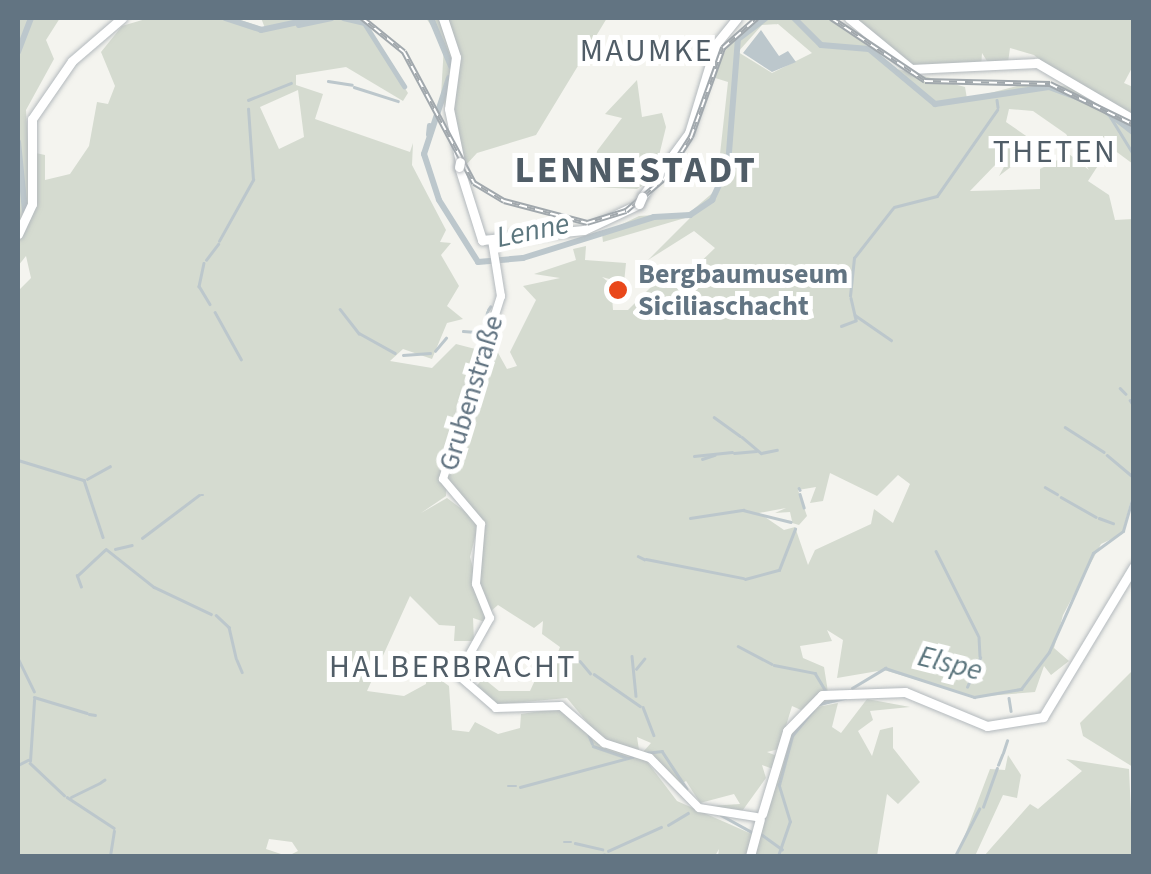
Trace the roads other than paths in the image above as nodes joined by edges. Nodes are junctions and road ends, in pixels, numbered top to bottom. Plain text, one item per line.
1 (122, 18) edge
2 (443, 18) edge
3 (737, 18) edge
4 (849, 18) edge
5 (1134, 120) edge
6 (18, 233) edge
7 (492, 240) junction
8 (1134, 566) edge
9 (758, 816) junction
10 (750, 856) edge

1 - 6 main road
2 - 7 main road
3 - 7 main road
4 - 5 main road
7 - 9 main road, Grubenstraße
8 - 9 main road
9 - 10 main road

